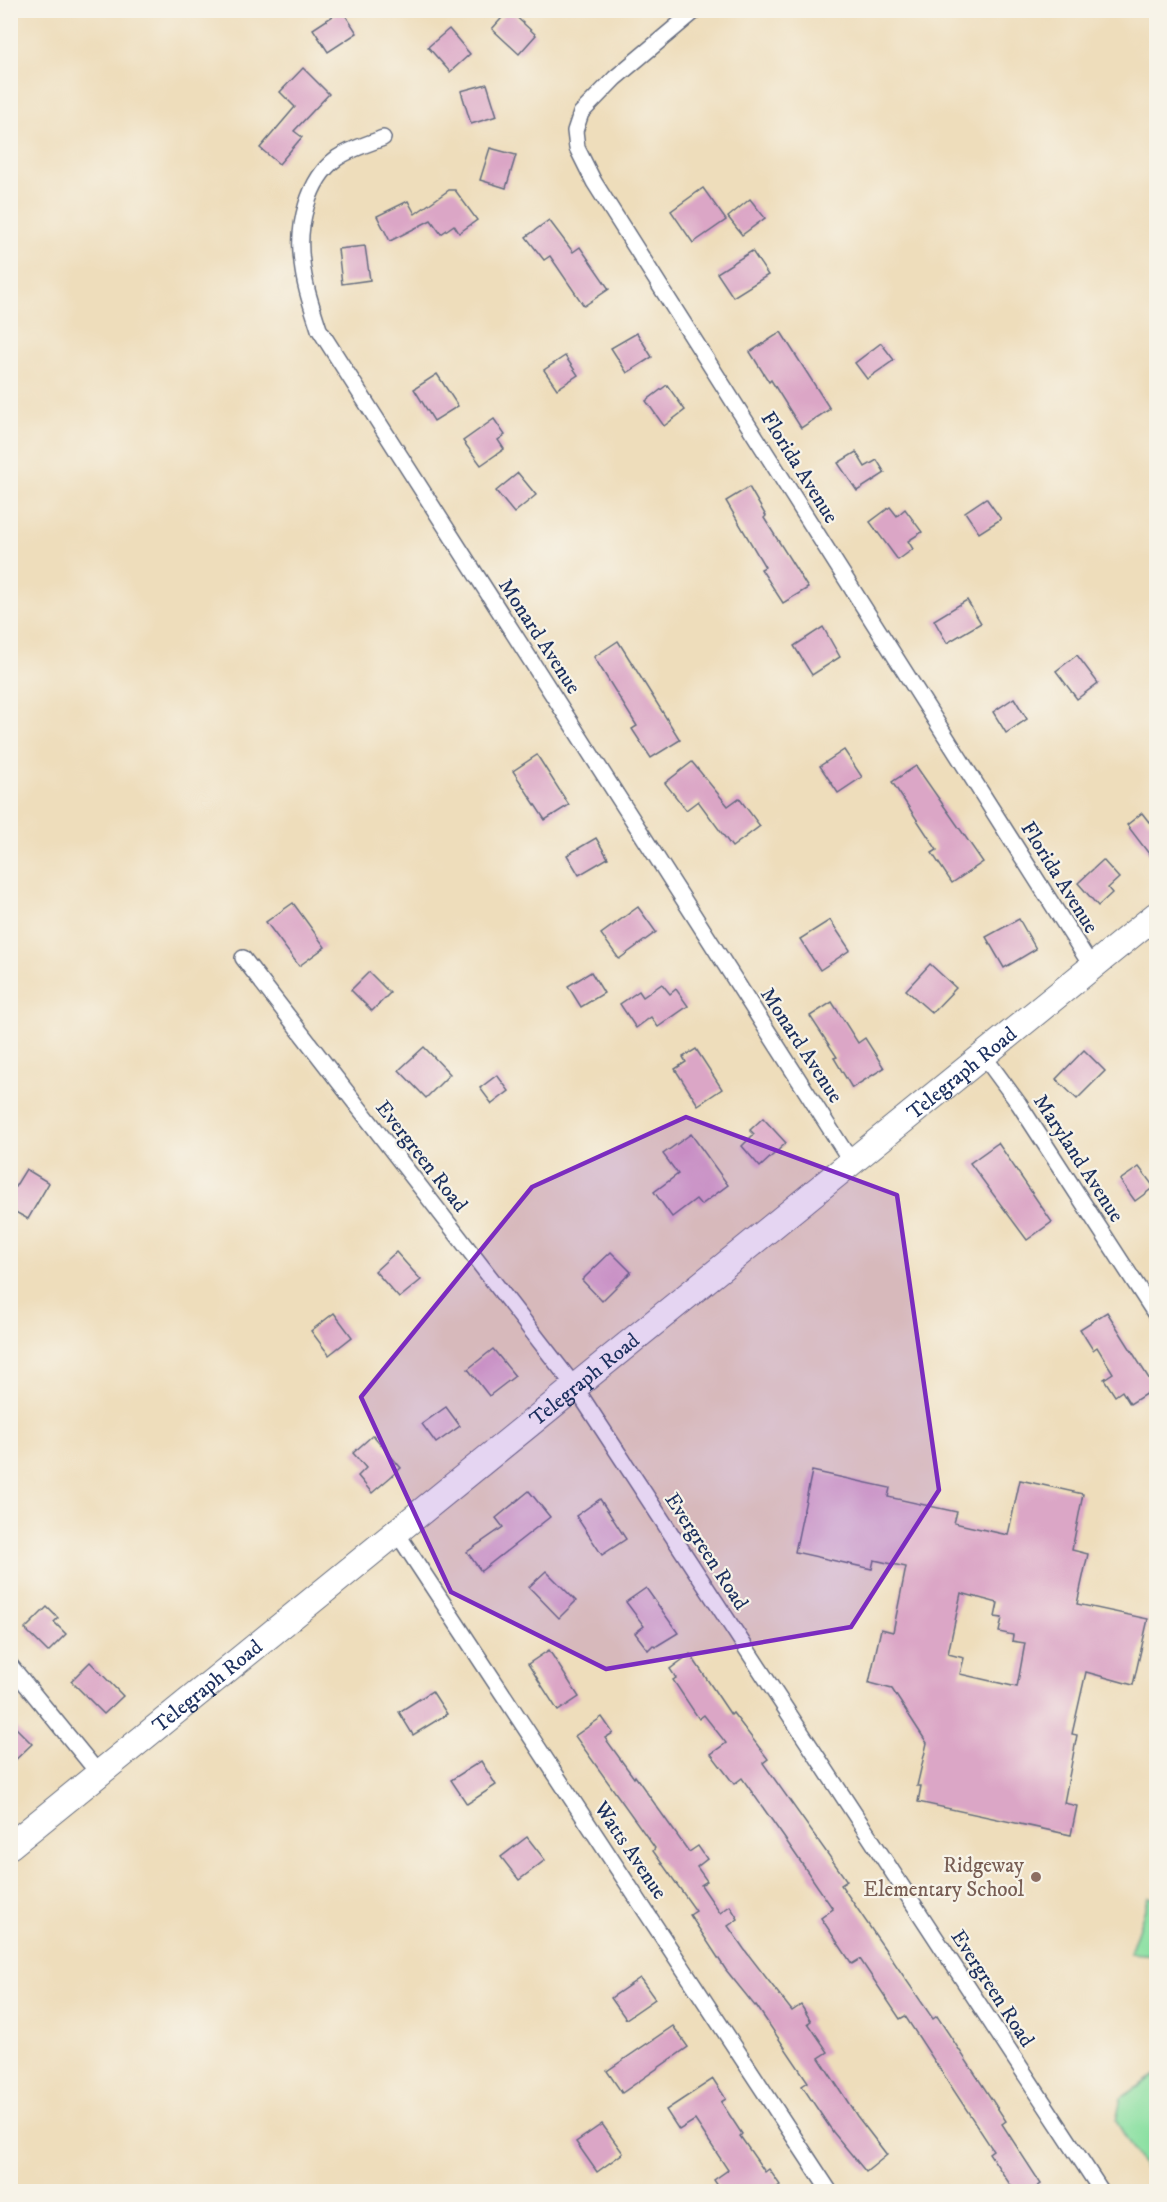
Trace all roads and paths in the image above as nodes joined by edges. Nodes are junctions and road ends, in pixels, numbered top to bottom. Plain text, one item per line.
1 (696, 10) edge
2 (383, 138) dead end
3 (1156, 915) edge
4 (243, 958) dead end
5 (1092, 968) junction
6 (983, 1055) junction
7 (852, 1162) junction
8 (1156, 1315) edge
9 (575, 1387) junction
10 (397, 1533) junction
11 (10, 1665) edge
12 (99, 1774) junction
13 (10, 1846) edge
14 (830, 2192) edge
15 (1102, 2192) edge

1 - 5 street, Florida Avenue
2 - 7 street, Monard Avenue
3 - 5 main road, Telegraph Road
4 - 9 street, Evergreen Road
5 - 6 main road, Telegraph Road
6 - 7 main road, Telegraph Road
6 - 8 street, Maryland Avenue
7 - 9 main road, Telegraph Road
9 - 10 main road, Telegraph Road
9 - 15 street, Evergreen Road
10 - 12 main road, Telegraph Road
10 - 14 street, Watts Avenue
11 - 12 street
12 - 13 main road, Telegraph Road

